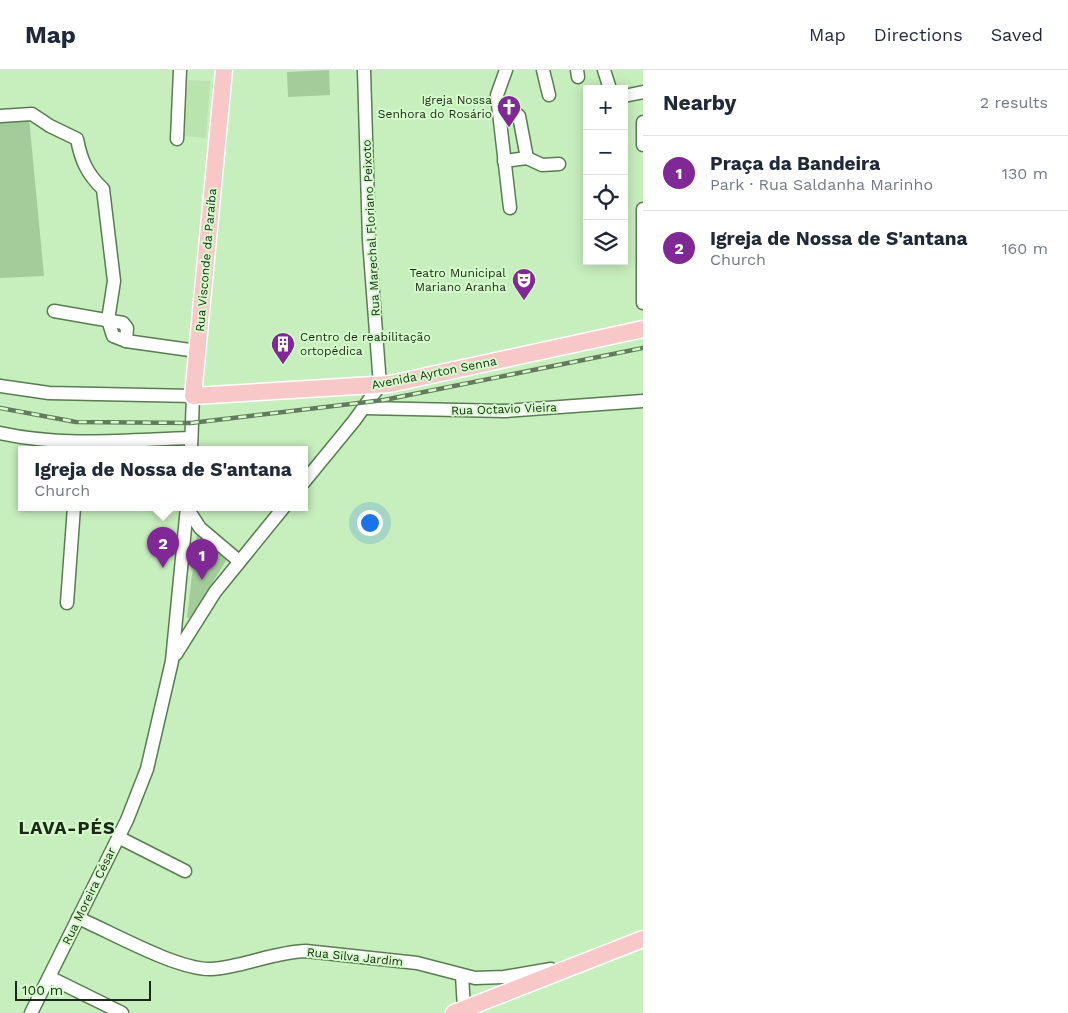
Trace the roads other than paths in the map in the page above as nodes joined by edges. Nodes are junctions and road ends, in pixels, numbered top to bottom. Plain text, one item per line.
1 (180, 70) edge
2 (224, 70) edge
3 (364, 70) edge
4 (506, 70) edge
5 (543, 70) edge
6 (604, 70) edge
7 (609, 85) edge
8 (643, 92) edge
9 (549, 95) dead end
10 (628, 95) edge
11 (499, 111) junction
12 (0, 116) edge
13 (643, 122) edge
14 (177, 139) dead end
15 (643, 145) edge
16 (527, 158) junction
17 (504, 161) junction
18 (559, 164) dead end
19 (510, 208) dead end
20 (643, 209) edge
21 (643, 303) edge
22 (54, 312) dead end
23 (108, 320) junction
24 (643, 329) edge
25 (197, 351) junction
26 (0, 384) edge
27 (380, 385) junction
28 (193, 396) junction
29 (643, 401) edge
30 (365, 408) junction
31 (0, 433) edge
32 (191, 444) edge
33 (79, 446) edge
34 (308, 477) edge
35 (74, 511) edge
36 (187, 511) edge
37 (189, 511) edge
38 (281, 511) edge
39 (200, 528) junction
40 (186, 534) junction
41 (239, 561) junction
42 (68, 603) dead end
43 (172, 661) junction
44 (118, 837) junction
45 (185, 871) dead end
46 (78, 918) junction
47 (643, 939) edge
48 (595, 957) junction
49 (462, 975) junction
50 (49, 977) junction
51 (459, 1011) edge
52 (31, 1013) edge
53 (122, 1013) edge

1 - 14 street
2 - 25 main road, Rua Visconde da Paraíba
3 - 27 street, Rua Marechal Floriano Peixoto
4 - 11 street
5 - 9 street
6 - 7 street
8 - 10 street
11 - 16 street
11 - 17 street
12 - 23 street
13 - 15 street
16 - 17 street
16 - 18 street
17 - 19 street
20 - 21 street
22 - 23 street
23 - 25 street
24 - 27 main road, Avenida Ayrton Senna
25 - 28 main road, Rua Visconde da Paraíba
26 - 28 street
27 - 28 main road, Avenida Ayrton Senna
27 - 30 street
28 - 32 street, Rua Visconde da Paraíba
29 - 30 street, Rua Octavio Vieira
30 - 34 street
31 - 33 street
32 - 33 street
35 - 42 street
36 - 40 street
37 - 39 street
38 - 41 street
39 - 40 street
39 - 41 street
40 - 43 street
41 - 43 street
43 - 44 street, Rua Moreira César
44 - 45 street
44 - 46 street, Rua Moreira César
46 - 49 street, Rua Silva Jardim
46 - 50 street, Rua Moreira César
47 - 48 main road
48 - 49 street, Rua Silva Jardim
48 - 51 main road
49 - 51 street
50 - 52 street, Rua Moreira César
50 - 53 street

